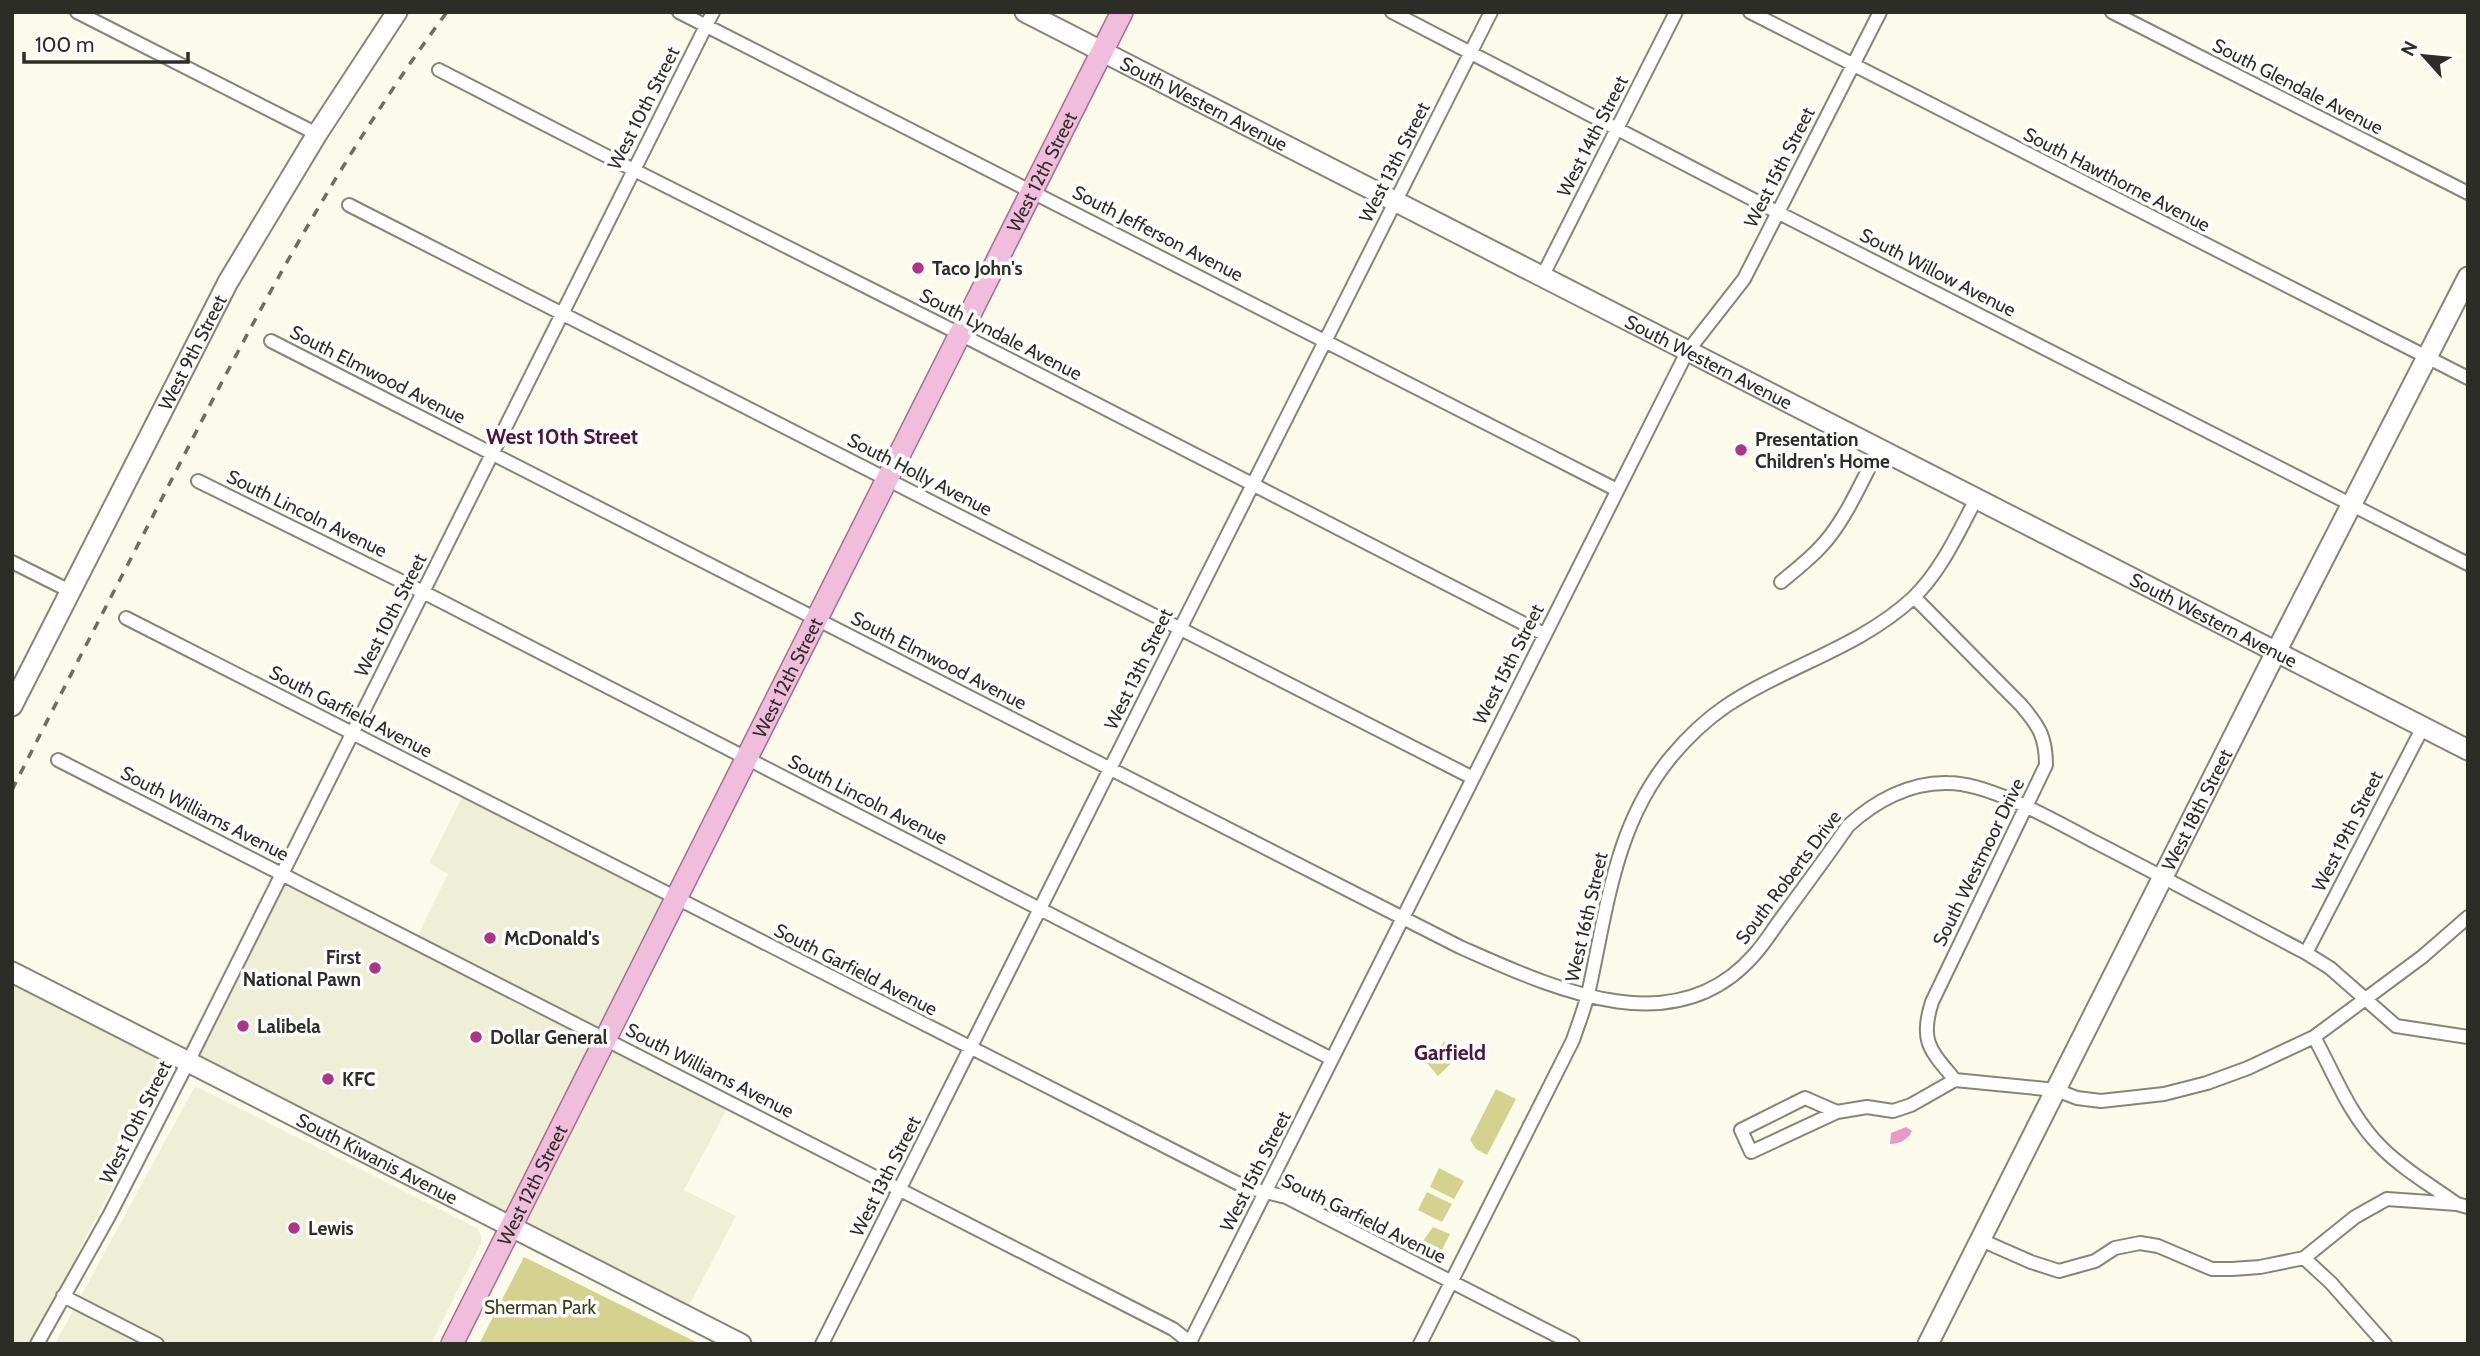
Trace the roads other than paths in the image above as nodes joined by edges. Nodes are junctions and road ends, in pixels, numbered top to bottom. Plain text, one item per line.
1 (77, 12) edge
2 (397, 12) edge
3 (679, 12) edge
4 (713, 12) edge
5 (1025, 12) edge
6 (1122, 12) edge
7 (1392, 12) edge
8 (1491, 12) edge
9 (1676, 12) edge
10 (1750, 12) edge
11 (1880, 12) edge
12 (2112, 12) edge
13 (2134, 17) edge
14 (706, 26) junction
15 (1102, 52) junction
16 (1470, 53) junction
17 (1852, 65) junction
18 (439, 70) dead end
19 (1617, 129) junction
20 (317, 134) junction
21 (634, 170) junction
22 (1032, 190) junction
23 (2468, 193) edge
24 (1395, 203) junction
25 (349, 205) dead end
26 (1777, 212) junction
27 (1542, 277) junction
28 (2468, 277) edge
29 (562, 313) junction
30 (960, 334) junction
31 (271, 341) dead end
32 (1325, 341) junction
33 (1687, 352) junction
34 (2427, 357) junction
35 (2468, 378) edge
36 (1879, 449) junction
37 (492, 453) junction
38 (887, 479) junction
39 (198, 481) dead end
40 (1253, 485) junction
41 (1617, 490) junction
42 (1976, 499) junction
43 (2352, 504) junction
44 (12, 562) edge
45 (2468, 564) edge
46 (1781, 582) dead end
47 (70, 591) junction
48 (423, 592) junction
49 (1914, 597) junction
50 (126, 618) dead end
51 (817, 619) junction
52 (1180, 629) junction
53 (1544, 634) junction
54 (2276, 652) junction
55 (12, 706) edge
56 (2423, 727) junction
57 (352, 733) junction
58 (2468, 750) edge
59 (746, 759) junction
60 (58, 760) dead end
61 (1111, 769) junction
62 (1473, 778) junction
63 (2027, 807) junction
64 (282, 873) junction
65 (2163, 877) junction
66 (676, 899) junction
67 (1041, 909) junction
68 (2468, 916) edge
69 (1403, 918) junction
70 (2306, 953) junction
71 (12, 972) edge
72 (1587, 997) junction
73 (2366, 1000) junction
74 (2314, 1037) junction
75 (2468, 1037) edge
76 (606, 1038) junction
77 (971, 1048) junction
78 (1332, 1059) junction
79 (189, 1060) junction
80 (1955, 1080) junction
81 (2056, 1090) junction
82 (1837, 1112) junction
83 (901, 1188) junction
84 (1266, 1192) junction
85 (2462, 1205) edge
86 (511, 1226) junction
87 (1981, 1240) junction
88 (2304, 1258) junction
89 (1451, 1283) junction
90 (63, 1296) junction
91 (1191, 1343) edge
92 (37, 1344) edge
93 (157, 1344) edge
94 (452, 1344) edge
95 (741, 1344) edge
96 (822, 1344) edge
97 (1420, 1344) edge
98 (1573, 1344) edge
99 (1928, 1344) edge
100 (2385, 1344) edge

1 - 20 street
2 - 20 street, West 9th Street
3 - 14 street, South Jefferson Avenue
4 - 14 street, West 10th Street
5 - 15 street, South Western Avenue
6 - 15 main road, West 12th Street
7 - 16 street, South Willow Avenue
8 - 16 street, West 13th Street
9 - 19 street, West 14th Street
10 - 17 street, South Hawthorne Avenue
11 - 17 street, West 15th Street
12 - 13 street, South Glendale Avenue
13 - 23 street, South Glendale Avenue
14 - 21 street, West 10th Street
14 - 22 street, South Jefferson Avenue
15 - 22 main road, West 12th Street
15 - 24 street, South Western Avenue
16 - 19 street, South Willow Avenue
16 - 24 street, West 13th Street
17 - 26 street, West 15th Street
17 - 34 street, South Hawthorne Avenue
18 - 21 street, South Lyndale Avenue
19 - 26 street, South Willow Avenue
19 - 27 street, West 14th Street
20 - 47 street, West 9th Street
21 - 29 street, West 10th Street
21 - 30 street, South Lyndale Avenue
22 - 30 main road, West 12th Street
22 - 32 street, South Jefferson Avenue
24 - 27 street, South Western Avenue
24 - 32 street, West 13th Street
25 - 29 street, South Holly Avenue
26 - 33 street, West 15th Street
26 - 43 street, South Willow Avenue
27 - 33 street, South Western Avenue
28 - 34 street, West 18th Street
29 - 37 street, West 10th Street
29 - 38 street, South Holly Avenue
30 - 38 main road, West 12th Street
30 - 40 street, South Lyndale Avenue
31 - 37 street, South Elmwood Avenue
32 - 40 street, West 13th Street
32 - 41 street, South Jefferson Avenue
33 - 36 street, South Western Avenue
33 - 41 street, West 15th Street
34 - 35 street, South Hawthorne Avenue
34 - 43 street, West 18th Street
36 - 42 street, South Western Avenue
36 - 46 street
37 - 48 street, West 10th Street
37 - 51 street, South Elmwood Avenue
38 - 51 main road, West 12th Street
38 - 52 street, South Holly Avenue
39 - 48 street, South Lincoln Avenue
40 - 52 street, West 13th Street
40 - 53 street, South Lyndale Avenue
41 - 53 street, West 15th Street
42 - 49 street, West 16th Street
42 - 54 street, South Western Avenue
43 - 45 street, South Willow Avenue
43 - 54 street, West 18th Street
44 - 47 street
47 - 55 street, West 9th Street
48 - 57 street, West 10th Street
48 - 59 street, South Lincoln Avenue
49 - 63 street, South Westmoor Drive
49 - 72 street, West 16th Street
50 - 57 street, South Garfield Avenue
51 - 59 main road, West 12th Street
51 - 61 street, South Elmwood Avenue
52 - 61 street, West 13th Street
52 - 62 street, South Holly Avenue
53 - 62 street, West 15th Street
54 - 56 street, South Western Avenue
54 - 65 street, West 18th Street
56 - 58 street, South Western Avenue
56 - 70 street, West 19th Street
57 - 64 street, West 10th Street
57 - 66 street, South Garfield Avenue
59 - 66 main road, West 12th Street
59 - 67 street, South Lincoln Avenue
60 - 64 street, South Williams Avenue
61 - 67 street, West 13th Street
61 - 69 street, South Elmwood Avenue
62 - 69 street, West 15th Street
63 - 65 street, South Roberts Drive
63 - 72 street, South Roberts Drive
63 - 80 street, South Westmoor Drive
64 - 76 street, South Williams Avenue
64 - 79 street, West 10th Street
65 - 70 street
65 - 81 street, West 18th Street
66 - 76 main road, West 12th Street
66 - 77 street, South Garfield Avenue
67 - 77 street, West 13th Street
67 - 78 street, South Lincoln Avenue
68 - 73 street
69 - 72 street, South Roberts Drive
69 - 78 street, West 15th Street
70 - 73 street
71 - 79 street, South Kiwanis Avenue
72 - 89 street, West 16th Street
73 - 74 street
73 - 75 street
74 - 81 street
74 - 85 street
76 - 83 street, South Williams Avenue
76 - 86 main road, West 12th Street
77 - 83 street, West 13th Street
77 - 84 street, South Garfield Avenue
78 - 84 street, West 15th Street
79 - 86 street, South Kiwanis Avenue
79 - 90 street, West 10th Street
80 - 81 street
80 - 82 street
81 - 87 street, West 18th Street
82 - 82 street
83 - 91 street, South Williams Avenue
83 - 96 street, West 13th Street
84 - 89 street, South Garfield Avenue
84 - 91 street, West 15th Street
85 - 88 street
86 - 94 main road, West 12th Street
86 - 95 street, South Kiwanis Avenue
87 - 88 street
87 - 99 street, West 18th Street
88 - 100 street
89 - 97 street, West 16th Street
89 - 98 street, South Garfield Avenue
90 - 92 street, West 10th Street
90 - 93 street

